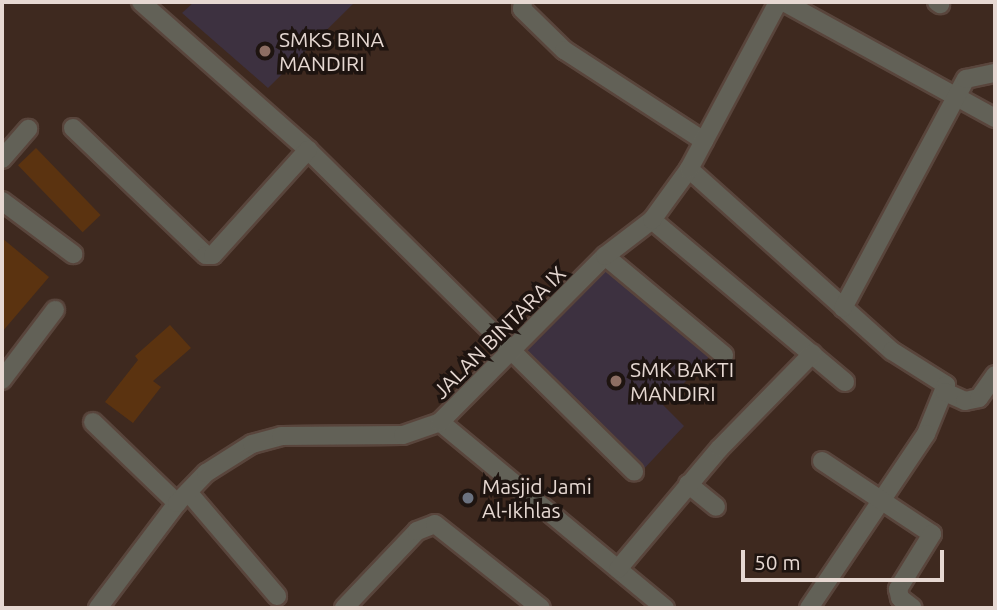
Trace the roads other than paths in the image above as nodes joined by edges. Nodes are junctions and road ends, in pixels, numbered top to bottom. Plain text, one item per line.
1 (141, 2) edge
2 (523, 2) edge
3 (778, 2) edge
4 (784, 2) edge
5 (995, 74) edge
6 (958, 97) junction
7 (995, 118) edge
8 (73, 128) dead end
9 (28, 129) dead end
10 (704, 141) junction
11 (309, 150) junction
12 (2, 159) edge
13 (689, 169) junction
14 (2, 201) edge
15 (652, 220) junction
16 (73, 254) dead end
17 (606, 256) junction
18 (843, 308) junction
19 (55, 310) dead end
20 (512, 353) junction
21 (724, 355) dead end
22 (812, 355) junction
23 (995, 375) edge
24 (2, 380) edge
25 (845, 382) dead end
26 (945, 393) junction
27 (93, 422) dead end
28 (440, 422) junction
29 (822, 461) dead end
30 (634, 471) dead end
31 (688, 484) junction
32 (182, 497) junction
33 (883, 503) junction
34 (716, 507) dead end
35 (618, 569) junction
36 (277, 596) dead end
37 (99, 608) edge
38 (344, 608) edge
39 (541, 608) edge
40 (665, 608) edge
41 (809, 608) edge
42 (913, 608) edge

1 - 11 street
2 - 10 street
3 - 10 street, JALAN BINTARA IX
4 - 6 street
5 - 6 street
6 - 7 street
6 - 18 street
8 - 11 street
9 - 12 street
10 - 13 street, JALAN BINTARA IX
11 - 20 street
13 - 15 street, JALAN BINTARA IX
13 - 18 street
14 - 16 street
15 - 17 street, JALAN BINTARA IX
15 - 22 street
17 - 20 street, JALAN BINTARA IX
17 - 21 street
18 - 26 street
19 - 24 street
20 - 28 street, JALAN BINTARA IX
20 - 30 street
22 - 25 street
22 - 31 street
23 - 26 street
26 - 33 street
27 - 32 street
28 - 32 street, JALAN BINTARA IX
28 - 35 street
29 - 33 street
31 - 34 street
31 - 35 street
32 - 36 street
32 - 37 street, JALAN BINTARA IX
33 - 41 street
33 - 42 street
35 - 40 street
38 - 39 street

